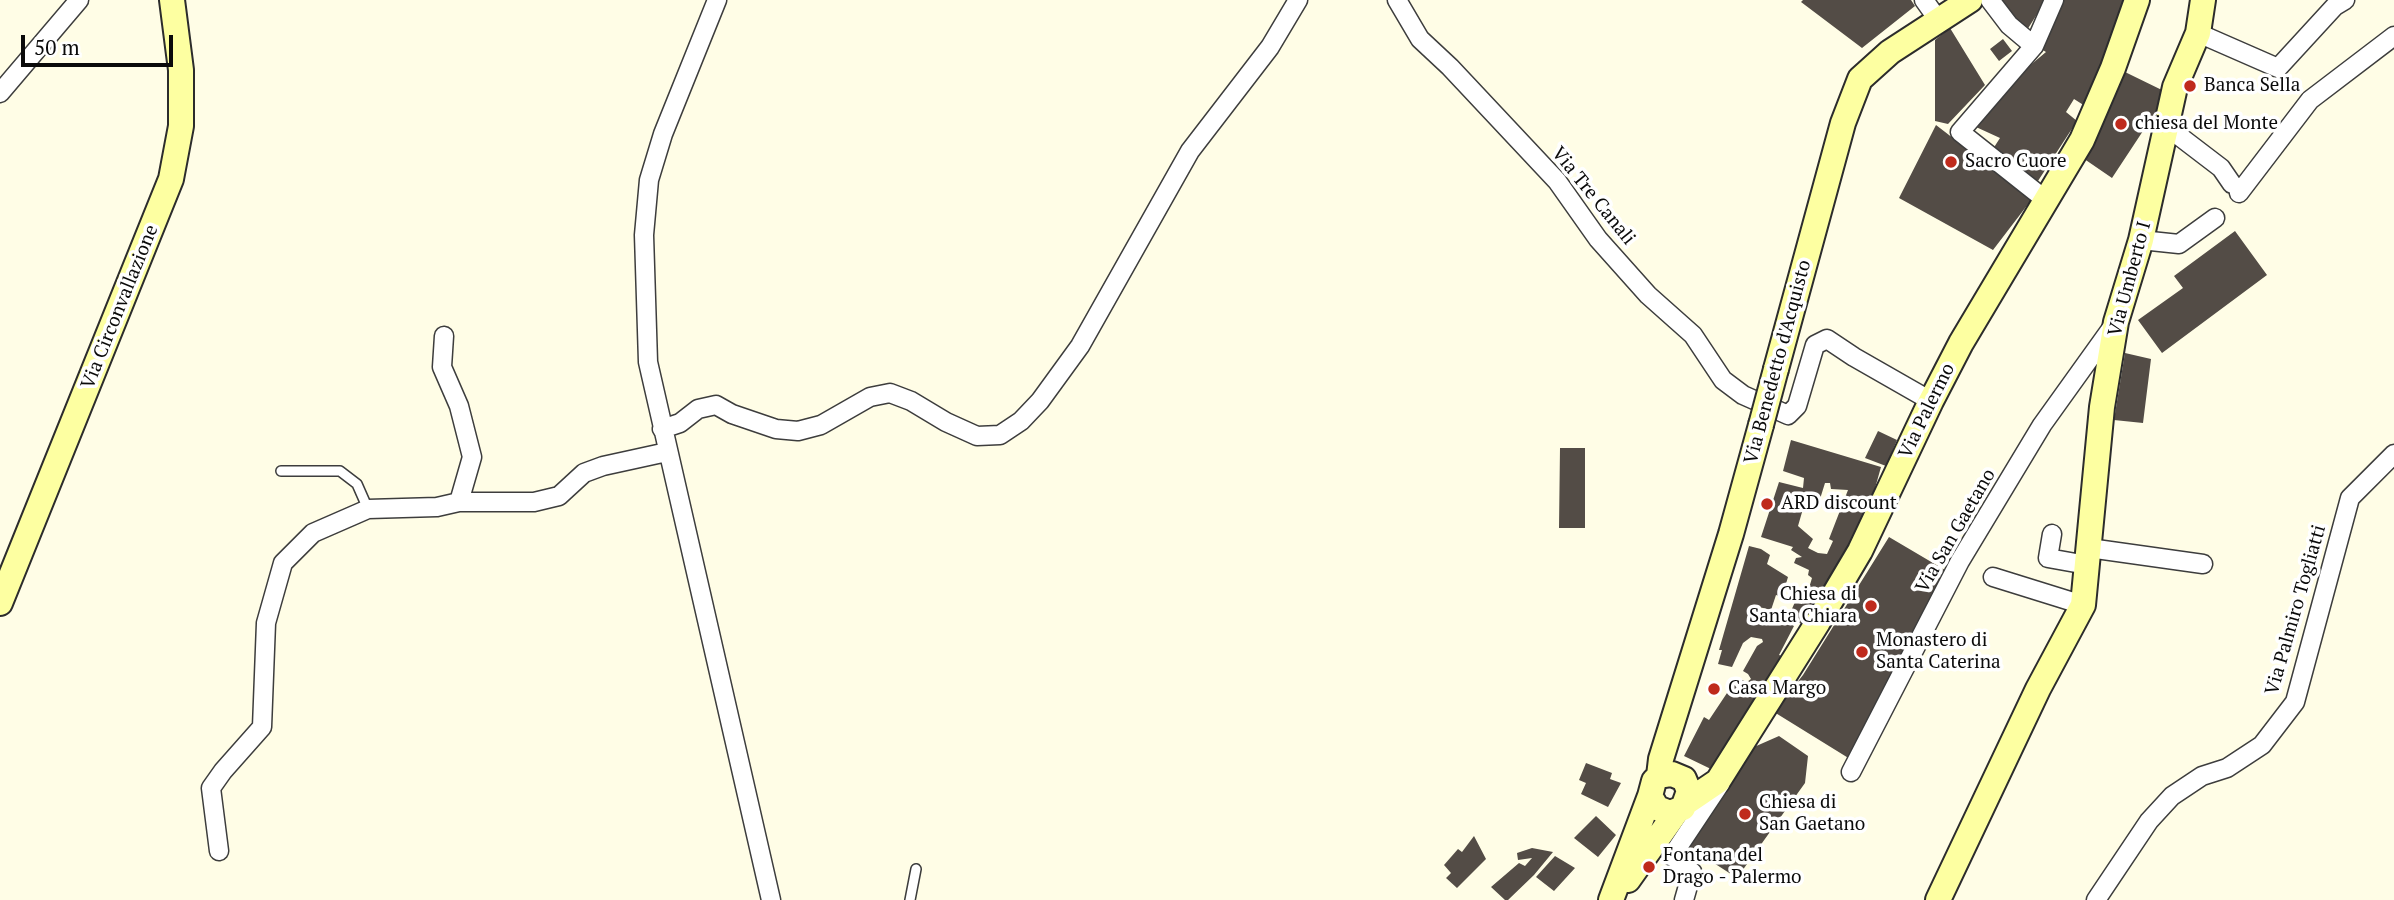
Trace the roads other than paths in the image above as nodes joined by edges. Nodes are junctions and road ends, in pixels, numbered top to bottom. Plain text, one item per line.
1 (79, 0) edge
2 (172, 0) edge
3 (717, 0) edge
4 (1298, 0) edge
5 (1397, 0) edge
6 (1924, 0) edge
7 (1970, 0) edge
8 (1990, 0) edge
9 (2054, 0) edge
10 (2137, 0) edge
11 (2203, 0) edge
12 (2345, 0) edge
13 (1939, 21) junction
14 (2198, 33) junction
15 (2394, 36) edge
16 (2034, 46) junction
17 (3, 84) edge
18 (2166, 126) junction
19 (2047, 201) junction
20 (2215, 218) dead end
21 (2141, 240) junction
22 (2116, 322) junction
23 (444, 336) dead end
24 (1931, 401) junction
25 (1764, 415) junction
26 (662, 429) junction
27 (667, 452) junction
28 (2394, 454) edge
29 (281, 471) dead end
30 (459, 502) junction
31 (368, 509) junction
32 (2052, 534) dead end
33 (2088, 556) junction
34 (2203, 564) dead end
35 (1993, 577) dead end
36 (0, 603) edge
37 (2083, 605) junction
38 (1851, 772) dead end
39 (1718, 781) junction
40 (1655, 786) junction
41 (1682, 807) junction
42 (219, 851) dead end
43 (916, 869) dead end
44 (772, 900) edge
45 (910, 900) edge
46 (1612, 900) edge
47 (1684, 900) edge
48 (1938, 900) edge
49 (2096, 900) edge

1 - 17 street
2 - 36 street, Via Circonvallazione
3 - 26 street
4 - 26 street
5 - 25 street, Via Tre Canali
6 - 13 street
7 - 13 street, Via Benedetto d'Acquisto
8 - 16 street
9 - 16 street
10 - 19 street, Via Palermo
11 - 14 street, Via Umberto I
12 - 14 street
13 - 25 street, Via Benedetto d'Acquisto, bridge
14 - 18 street, Via Umberto I
15 - 18 street
16 - 19 street
18 - 21 street, Via Umberto I
19 - 24 street, Via Palermo
20 - 21 street
21 - 22 street, Via Umberto I
22 - 33 street, Via Umberto I
22 - 38 street, Via San Gaetano
23 - 30 street
24 - 25 street
24 - 39 street, Via Palermo
25 - 40 street, Via Benedetto d'Acquisto
26 - 27 street
27 - 30 street
27 - 44 street
28 - 49 street, Via Palmiro Togliatti
29 - 31 lane
30 - 31 street
31 - 42 street
32 - 33 street
33 - 34 street
33 - 37 street, Via Umberto I
35 - 37 street
37 - 48 street, Via Umberto I
39 - 41 street, Via Palermo
39 - 47 street
40 - 41 street
40 - 41 street
40 - 46 street, Via Benedetto d'Acquisto
41 - 46 street
43 - 45 lane

